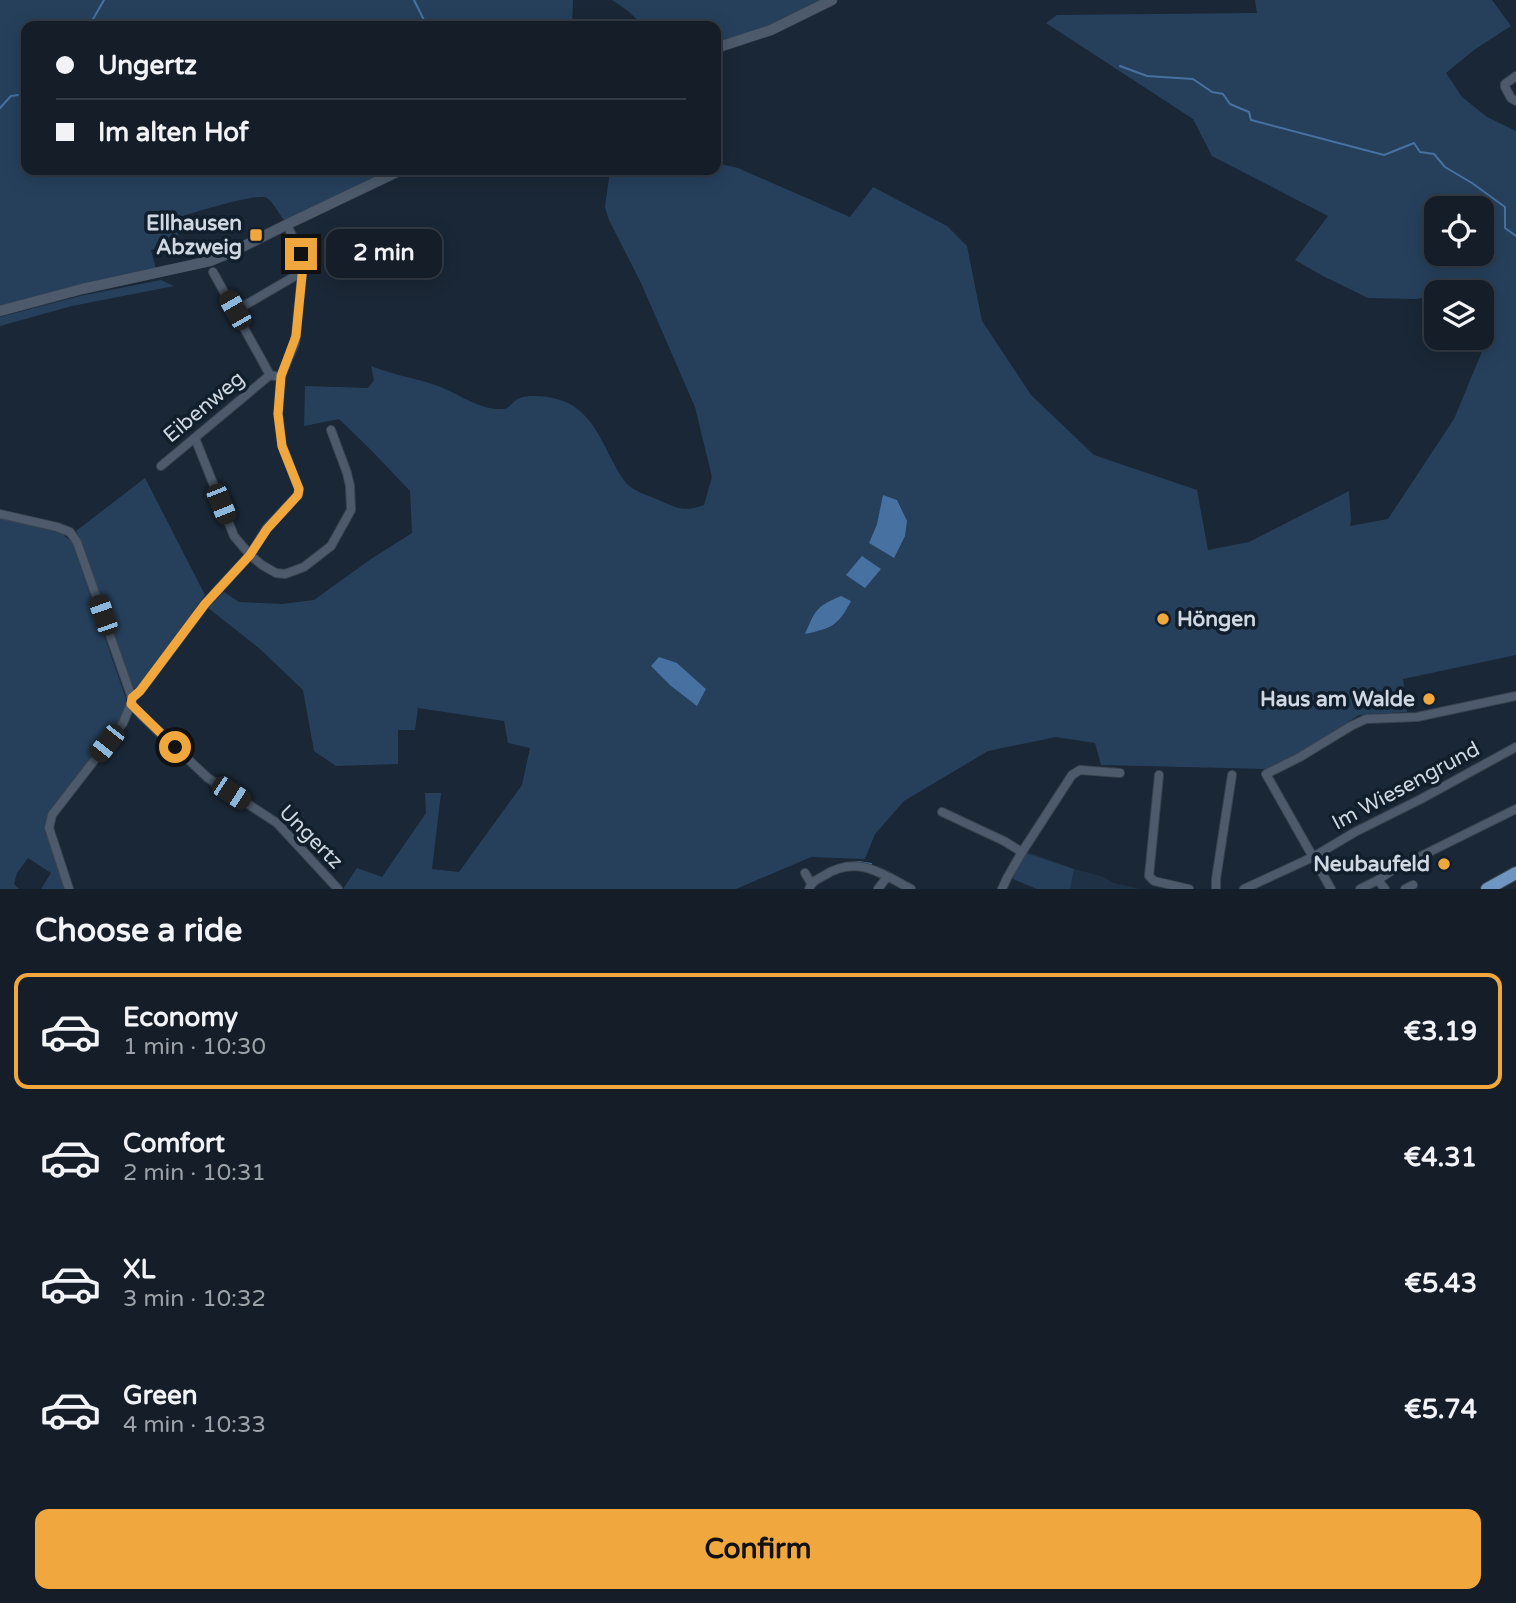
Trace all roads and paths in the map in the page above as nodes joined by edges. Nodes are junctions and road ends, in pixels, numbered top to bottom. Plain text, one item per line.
1 (832, 0) edge
2 (721, 46) edge
3 (1516, 76) edge
4 (1516, 102) edge
5 (391, 175) edge
6 (287, 225) junction
7 (213, 272) dead end
8 (302, 272) junction
9 (235, 310) junction
10 (0, 311) edge
11 (270, 375) junction
12 (281, 376) junction
13 (331, 430) dead end
14 (195, 438) junction
15 (161, 466) dead end
16 (0, 514) edge
17 (250, 555) junction
18 (1516, 696) edge
19 (132, 701) junction
20 (1516, 747) edge
21 (1120, 773) dead end
22 (1159, 775) dead end
23 (1232, 775) dead end
24 (1516, 809) edge
25 (942, 812) dead end
26 (1023, 852) junction
27 (1312, 857) junction
28 (804, 873) dead end
29 (1516, 873) edge
30 (887, 877) junction
31 (1378, 880) junction
32 (810, 886) edge
33 (69, 889) edge
34 (338, 889) edge
35 (878, 889) edge
36 (911, 889) edge
37 (1002, 889) edge
38 (1189, 889) edge
39 (1216, 889) edge
40 (1244, 889) edge
41 (1331, 889) edge
42 (1360, 889) edge
43 (1385, 889) edge
44 (1487, 889) edge

1 - 2 street
3 - 4 street
5 - 6 street
6 - 8 street
6 - 10 street
7 - 9 street
8 - 9 street
8 - 12 street
9 - 11 street
11 - 12 street
11 - 14 street, Eibenweg
12 - 17 street
13 - 17 street
14 - 15 street, Eibenweg
14 - 17 street
16 - 19 street
17 - 19 street
18 - 27 street
19 - 33 street
19 - 34 street, Ungertz
20 - 27 street, Im Wiesengrund
21 - 26 street
22 - 38 street
23 - 39 street
24 - 31 street
25 - 26 street
26 - 37 street
27 - 40 street, Im Wiesengrund
27 - 41 street
28 - 32 street
29 - 44 main road
30 - 32 street
30 - 35 street
30 - 36 street
31 - 42 street
31 - 43 street

